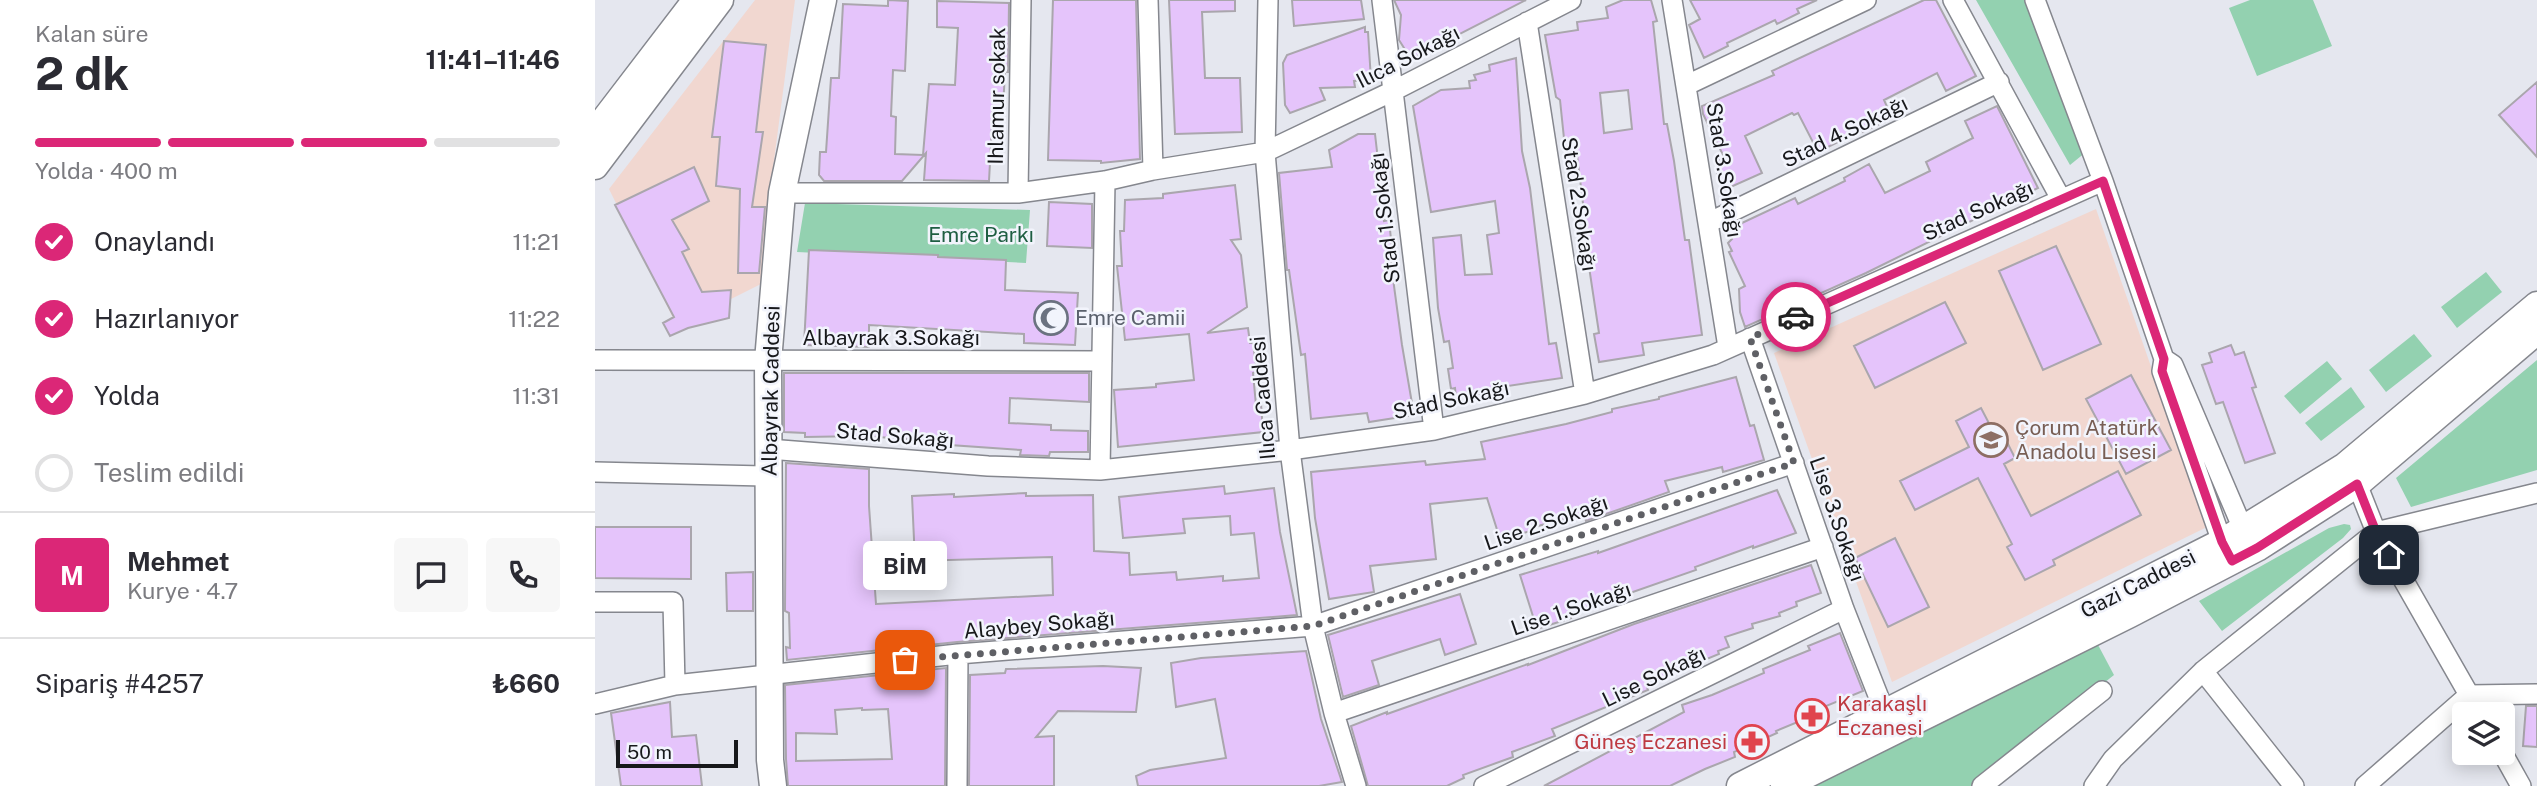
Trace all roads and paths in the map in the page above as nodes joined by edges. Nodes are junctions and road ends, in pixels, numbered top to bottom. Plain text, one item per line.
1 (696, 0) edge
2 (720, 0) edge
3 (823, 0) edge
4 (1021, 0) edge
5 (1148, 0) edge
6 (1268, 0) edge
7 (1382, 0) edge
8 (1571, 0) edge
9 (1672, 0) edge
10 (1866, 0) edge
11 (1954, 0) edge
12 (2035, 0) edge
13 (1527, 22) junction
14 (1999, 82) junction
15 (1687, 85) junction
16 (1393, 91) junction
17 (595, 132) edge
18 (1265, 152) junction
19 (595, 166) edge
20 (1153, 170) junction
21 (1105, 181) junction
22 (2103, 181) junction
23 (782, 193) junction
24 (1019, 193) junction
25 (2061, 199) junction
26 (1710, 222) junction
27 (2537, 305) edge
28 (2537, 331) edge
29 (1750, 338) junction
30 (1728, 347) junction
31 (595, 360) edge
32 (768, 361) junction
33 (1102, 361) junction
34 (1585, 394) junction
35 (1434, 430) junction
36 (768, 449) junction
37 (1290, 450) junction
38 (1794, 463) junction
39 (1100, 470) junction
40 (595, 472) edge
41 (2351, 475) junction
42 (769, 476) junction
43 (2537, 493) edge
44 (2537, 501) edge
45 (2508, 502) junction
46 (2376, 532) junction
47 (2238, 545) junction
48 (1823, 547) junction
49 (595, 602) edge
50 (1844, 610) junction
51 (1313, 626) junction
52 (958, 654) junction
53 (2203, 671) junction
54 (771, 674) junction
55 (675, 685) junction
56 (2102, 691) dead end
57 (2537, 694) edge
58 (2469, 695) junction
59 (2473, 702) edge
60 (595, 704) edge
61 (1334, 713) junction
62 (1885, 713) junction
63 (2509, 765) edge
64 (773, 786) edge
65 (957, 786) edge
66 (1356, 786) edge
67 (1484, 786) edge
68 (1740, 786) edge
69 (1784, 786) edge
70 (1982, 786) edge
71 (2094, 786) edge
72 (2294, 786) edge
73 (2365, 786) edge
74 (2521, 786) edge

1 - 17 street
2 - 19 street
3 - 23 street, Albayrak Caddesi
4 - 24 street, Ihlamur sokak
5 - 20 street
6 - 18 street, Ilıca Caddesi
7 - 16 street, Stad 1.Sokağı
8 - 13 street, Ilıca Sokağı
9 - 15 street, Stad 3.Sokağı
10 - 15 street
11 - 14 street
12 - 22 street
13 - 16 street, Ilıca Sokağı
13 - 34 street, Stad 2.Sokağı
14 - 25 street
14 - 26 street, Stad 4.Sokağı
15 - 26 street, Stad 3.Sokağı
16 - 18 street, Ilıca Sokağı
16 - 35 street, Stad 1.Sokağı
18 - 20 street, Ilıca Sokağı
18 - 37 street, Ilıca Caddesi
20 - 21 street, Ilıca Sokağı
21 - 24 street, Ilıca Sokağı
21 - 33 street
22 - 25 street, Stad Sokağı
22 - 47 street
23 - 24 street, Ilıca Sokağı
23 - 32 street, Albayrak Caddesi
25 - 29 street, Stad Sokağı
26 - 30 street, Stad 3.Sokağı
27 - 41 street, Gazi Caddesi
28 - 41 street, Gazi Caddesi
29 - 30 street, Stad Sokağı
29 - 38 street, Lise 3.Sokağı
30 - 34 street, Stad Sokağı
31 - 32 street, Albayrak 3.Sokağı
32 - 33 street, Albayrak 3.Sokağı
32 - 36 street, Albayrak Caddesi
33 - 39 street
34 - 35 street, Stad Sokağı
35 - 37 street, Stad Sokağı
36 - 39 street, Stad Sokağı
36 - 42 street, Albayrak Caddesi
37 - 39 street, Stad Sokağı
37 - 51 street, Ilıca Caddesi
38 - 48 street, Lise 3.Sokağı
38 - 51 street, Lise 2.Sokağı
40 - 42 street
41 - 46 street
41 - 47 street, Gazi Caddesi
42 - 54 street, Albayrak Caddesi
43 - 45 street
44 - 45 street
45 - 46 street
46 - 53 street
46 - 58 street
47 - 62 street, Gazi Caddesi
47 - 69 street, Gazi Caddesi
48 - 50 street, Lise 3.Sokağı
48 - 61 street, Lise 1.Sokağı
49 - 55 street
50 - 62 street, Lise 3.Sokağı
50 - 67 street, Lise Sokağı
51 - 52 street, Alaybey Sokağı
51 - 61 street, Ilıca Caddesi
52 - 54 street, Alaybey Sokağı
52 - 65 street
53 - 71 street
53 - 72 street
54 - 55 street, Alaybey Sokağı
54 - 64 street, Albayrak Caddesi
55 - 60 street, Alaybey Sokağı
56 - 70 street
57 - 58 street
58 - 59 street
58 - 73 street
61 - 66 street, Ilıca Caddesi
62 - 68 street, Gazi Caddesi
63 - 74 street

